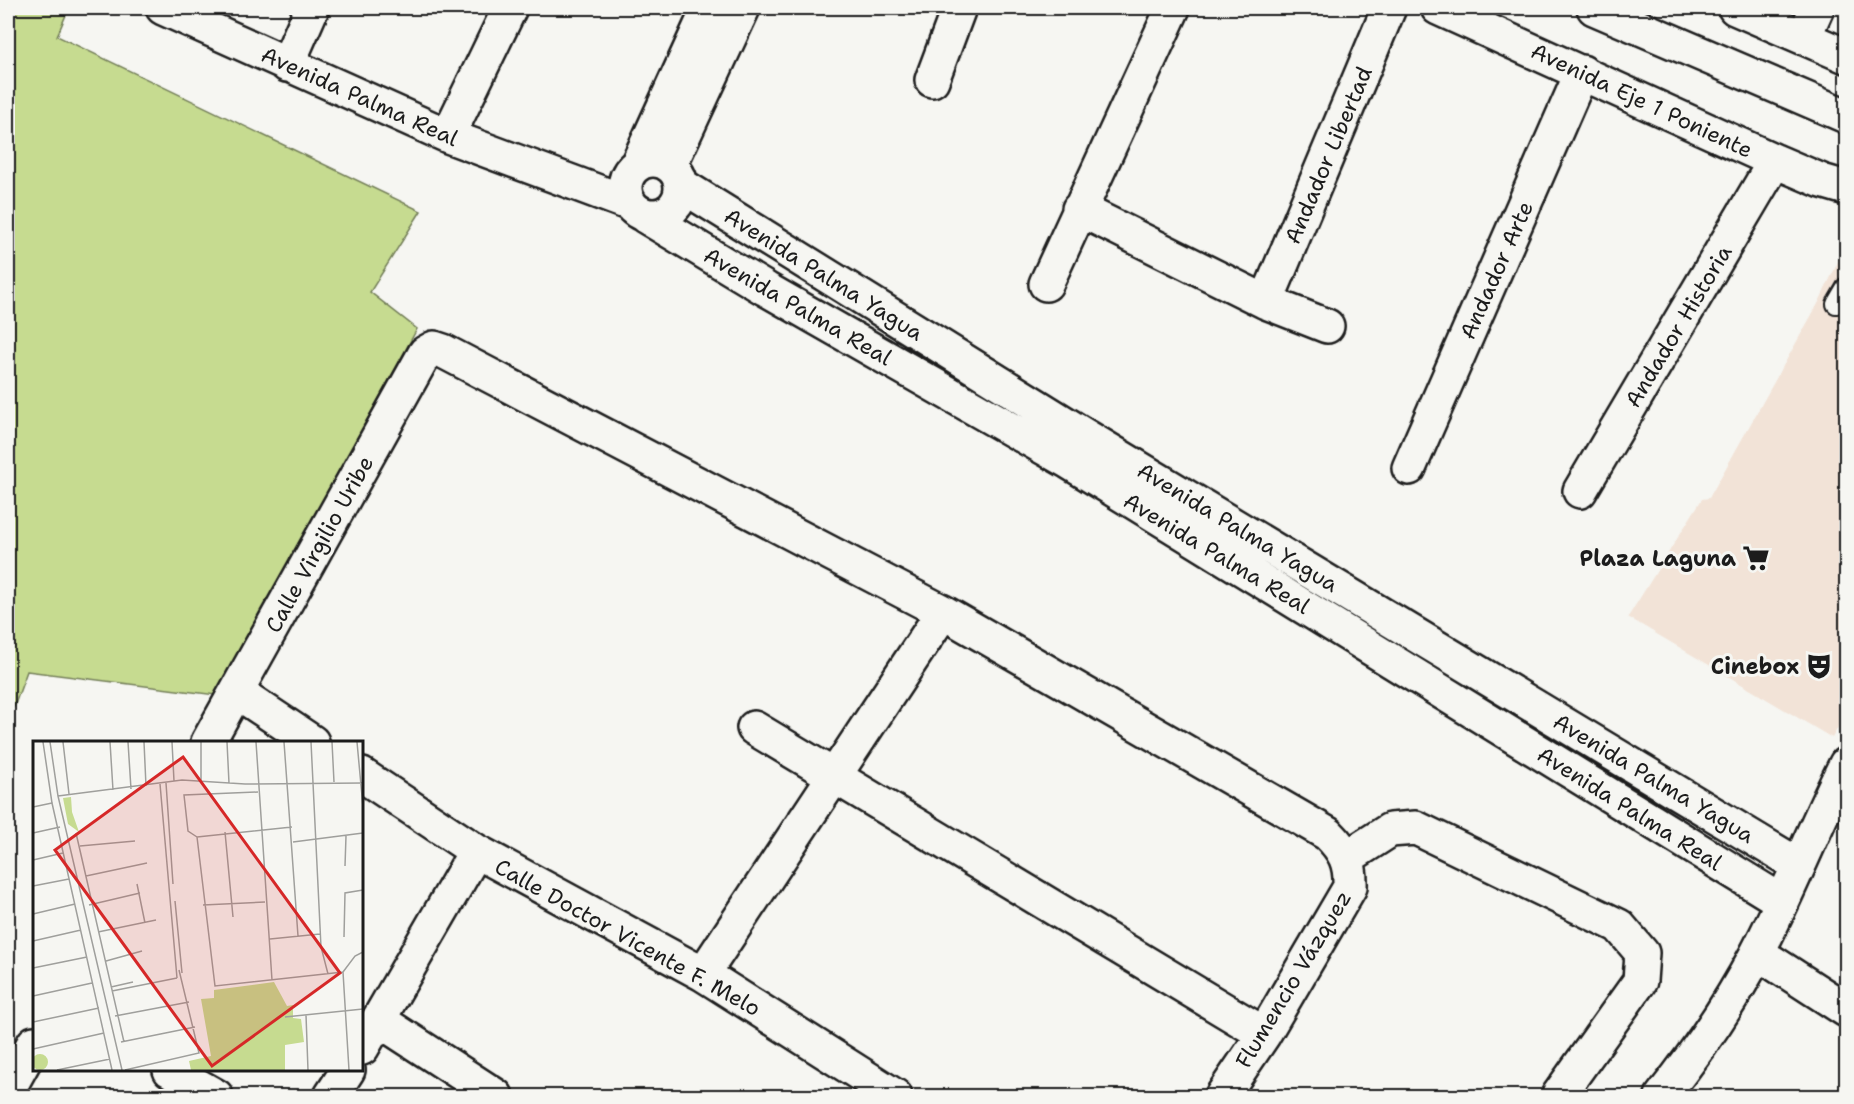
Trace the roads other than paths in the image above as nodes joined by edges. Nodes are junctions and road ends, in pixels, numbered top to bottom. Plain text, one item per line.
1 (163, 8) edge
2 (312, 8) edge
3 (510, 8) edge
4 (709, 8) edge
5 (743, 8) edge
6 (959, 8) edge
7 (1173, 8) edge
8 (1389, 8) edge
9 (1438, 8) edge
10 (1594, 8) edge
11 (1735, 8) edge
12 (1817, 8) edge
13 (1804, 37) junction
14 (1846, 56) edge
15 (287, 65) junction
16 (1582, 72) junction
17 (932, 80) dead end
18 (1846, 116) edge
19 (448, 136) junction
20 (1775, 162) junction
21 (663, 171) junction
22 (1846, 188) edge
23 (637, 209) junction
24 (1079, 209) junction
25 (1046, 284) dead end
26 (1846, 287) edge
27 (1266, 302) junction
28 (1836, 304) dead end
29 (1327, 326) dead end
30 (1076, 448) junction
31 (1409, 468) dead end
32 (1580, 491) dead end
33 (943, 612) junction
34 (1450, 655) junction
35 (1433, 685) junction
36 (237, 692) junction
37 (754, 728) dead end
38 (209, 741) edge
39 (310, 741) edge
40 (1845, 773) edge
41 (363, 776) edge
42 (832, 777) junction
43 (476, 851) junction
44 (1348, 857) junction
45 (1798, 865) junction
46 (1781, 901) junction
47 (1758, 953) junction
48 (703, 974) junction
49 (1846, 1010) edge
50 (379, 1020) junction
51 (1264, 1034) junction
52 (33, 1046) edge
53 (363, 1046) edge
54 (172, 1071) edge
55 (347, 1071) edge
56 (8, 1090) edge
57 (216, 1096) edge
58 (331, 1096) edge
59 (496, 1096) edge
60 (895, 1096) edge
61 (1222, 1096) edge
62 (1558, 1096) edge
63 (1662, 1096) edge

1 - 15 street, Avenida Palma Real
2 - 15 street
3 - 19 street
4 - 21 street
5 - 21 street
6 - 17 street
7 - 24 street
8 - 27 street, Andador Libertad
9 - 16 street, Avenida Eje 1 Poniente
10 - 18 street
11 - 13 street
12 - 13 street
13 - 14 street
15 - 19 street, Avenida Palma Real
16 - 20 street, Avenida Eje 1 Poniente
16 - 31 street, Andador Arte
19 - 23 street, Avenida Palma Real
20 - 22 street, Avenida Eje 1 Poniente
20 - 32 street, Andador Historia
21 - 23 street
21 - 23 street
21 - 30 street, Avenida Palma Yagua
23 - 30 street, Avenida Palma Real
24 - 25 street
24 - 27 street
26 - 28 lane
27 - 29 street
30 - 34 street, Avenida Palma Yagua
30 - 35 street, Avenida Palma Real
33 - 36 street, Calle Virgilio Uribe
33 - 42 street
33 - 44 street
34 - 35 street
34 - 45 street, Avenida Palma Yagua
35 - 46 street, Avenida Palma Real
36 - 38 street, Calle Virgilio Uribe
36 - 39 street
37 - 42 street
40 - 45 street
41 - 43 street, Calle Doctor Vicente F. Melo
42 - 48 street
42 - 51 street
43 - 48 street, Calle Doctor Vicente F. Melo
43 - 50 street
44 - 51 street, Flumencio Vázquez
44 - 62 street
45 - 46 street
46 - 47 street
47 - 49 street
47 - 63 street
48 - 60 street, Calle Doctor Vicente F. Melo
50 - 53 street
50 - 59 street
51 - 61 street, Flumencio Vázquez
52 - 56 street
54 - 57 street
55 - 58 street

